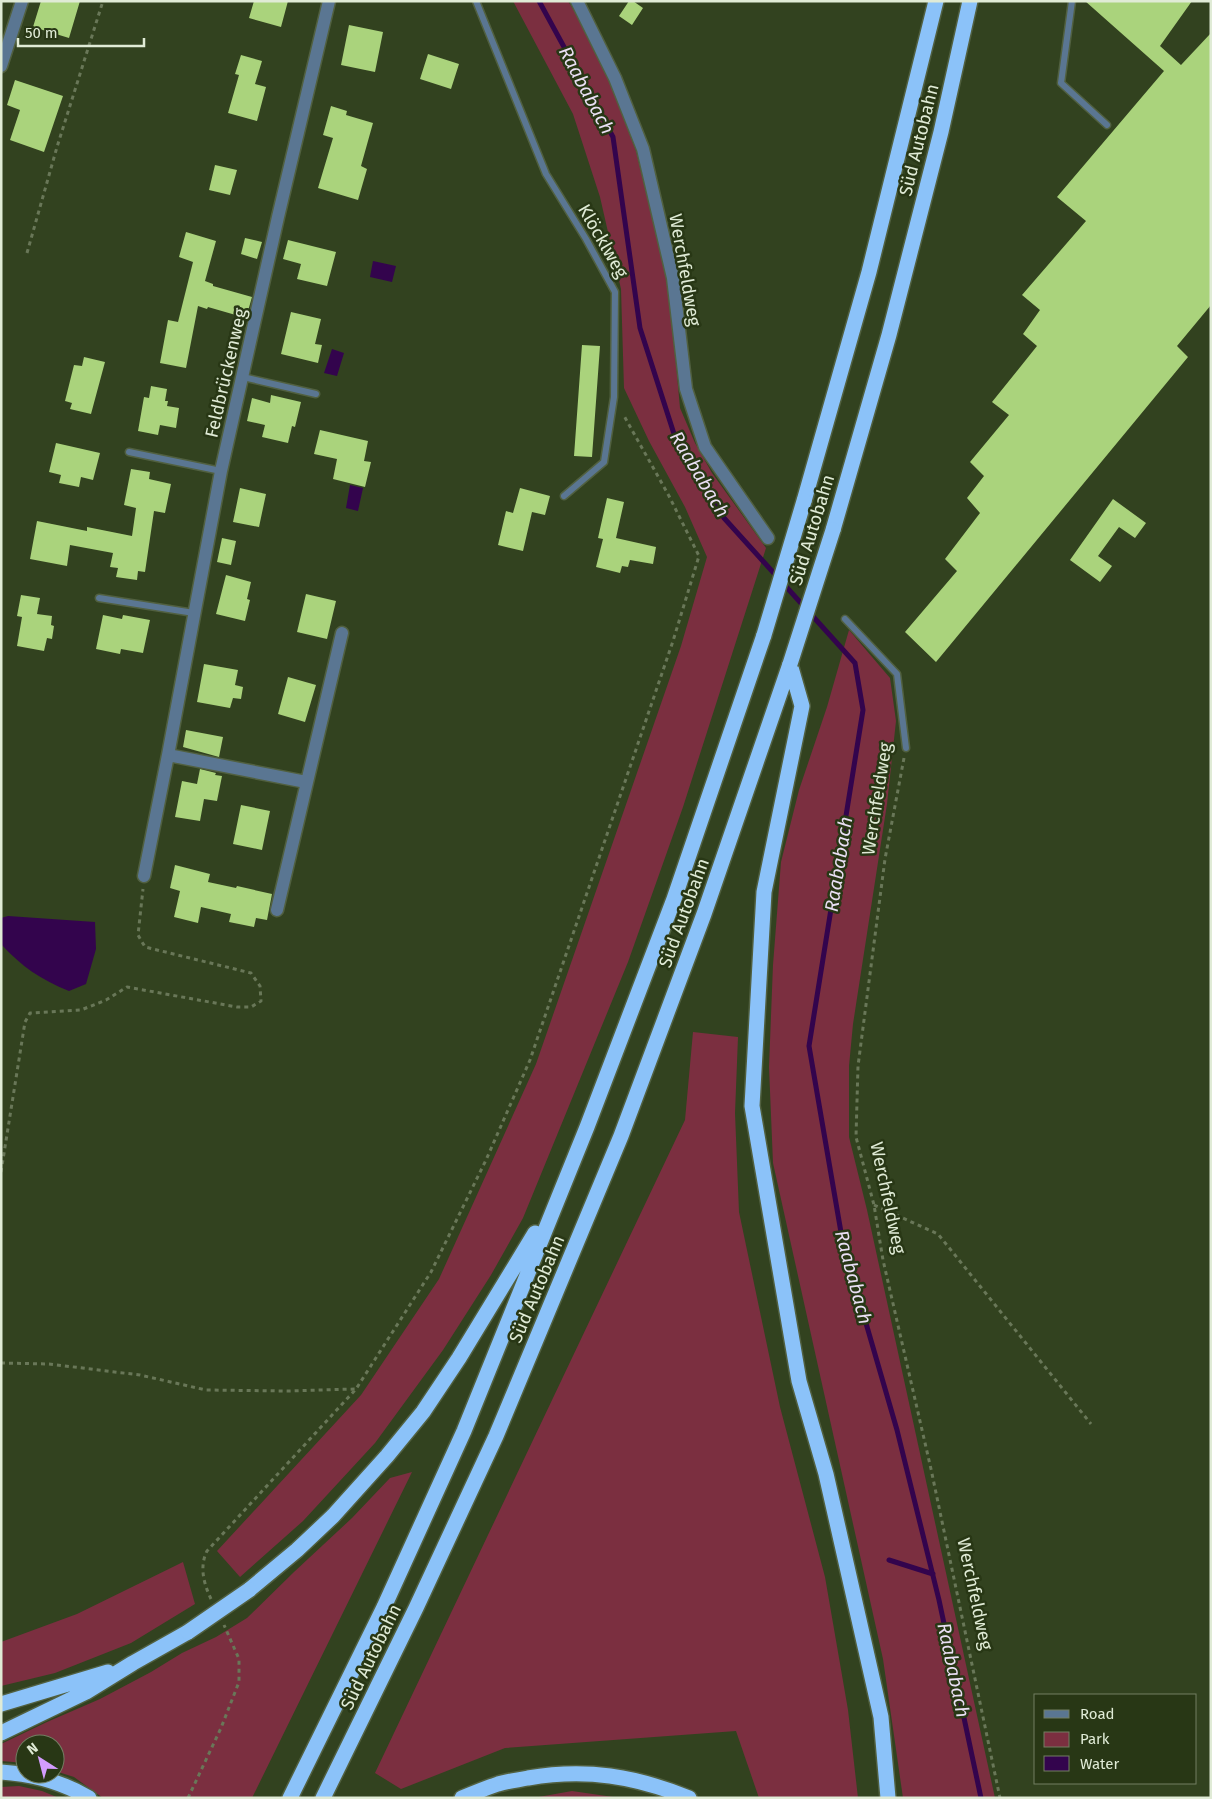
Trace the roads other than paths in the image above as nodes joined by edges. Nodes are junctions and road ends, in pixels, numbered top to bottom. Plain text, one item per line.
1 (22, 1) edge
2 (329, 1) edge
3 (476, 1) edge
4 (577, 1) edge
5 (936, 1) edge
6 (970, 1) edge
7 (1072, 1) edge
8 (1, 66) edge
9 (1107, 124) dead end
10 (243, 377) junction
11 (316, 394) dead end
12 (129, 452) dead end
13 (221, 471) junction
14 (564, 496) dead end
15 (768, 538) dead end
16 (99, 598) dead end
17 (194, 613) junction
18 (845, 619) dead end
19 (342, 633) dead end
20 (790, 664) junction
21 (906, 748) road end
22 (168, 755) junction
23 (306, 782) junction
24 (144, 876) road end
25 (277, 910) dead end
26 (555, 1202) junction
27 (133, 1663) junction
28 (1, 1704) edge
29 (1, 1732) edge
30 (1, 1772) edge
31 (89, 1798) edge
32 (290, 1798) edge
33 (323, 1798) edge
34 (462, 1798) edge
35 (689, 1798) edge
36 (888, 1798) edge

1 - 8 street
2 - 10 street, Feldbrückenweg
3 - 14 lane, Klöcklweg
4 - 15 street, Werchfeldweg
5 - 26 highway, Süd Autobahn, bridge
6 - 20 highway, Süd Autobahn, bridge
7 - 9 lane
10 - 11 lane
10 - 13 street, Feldbrückenweg
12 - 13 lane
13 - 17 street, Feldbrückenweg
16 - 17 lane
17 - 22 street, Feldbrückenweg
18 - 21 lane, Werchfeldweg
19 - 23 street
20 - 33 highway, Süd Autobahn
20 - 36 highway
22 - 23 street
22 - 24 street, Feldbrückenweg
23 - 25 street
26 - 27 highway, bridge
26 - 32 highway, Süd Autobahn
27 - 28 highway
27 - 29 highway
30 - 31 highway
34 - 35 highway

